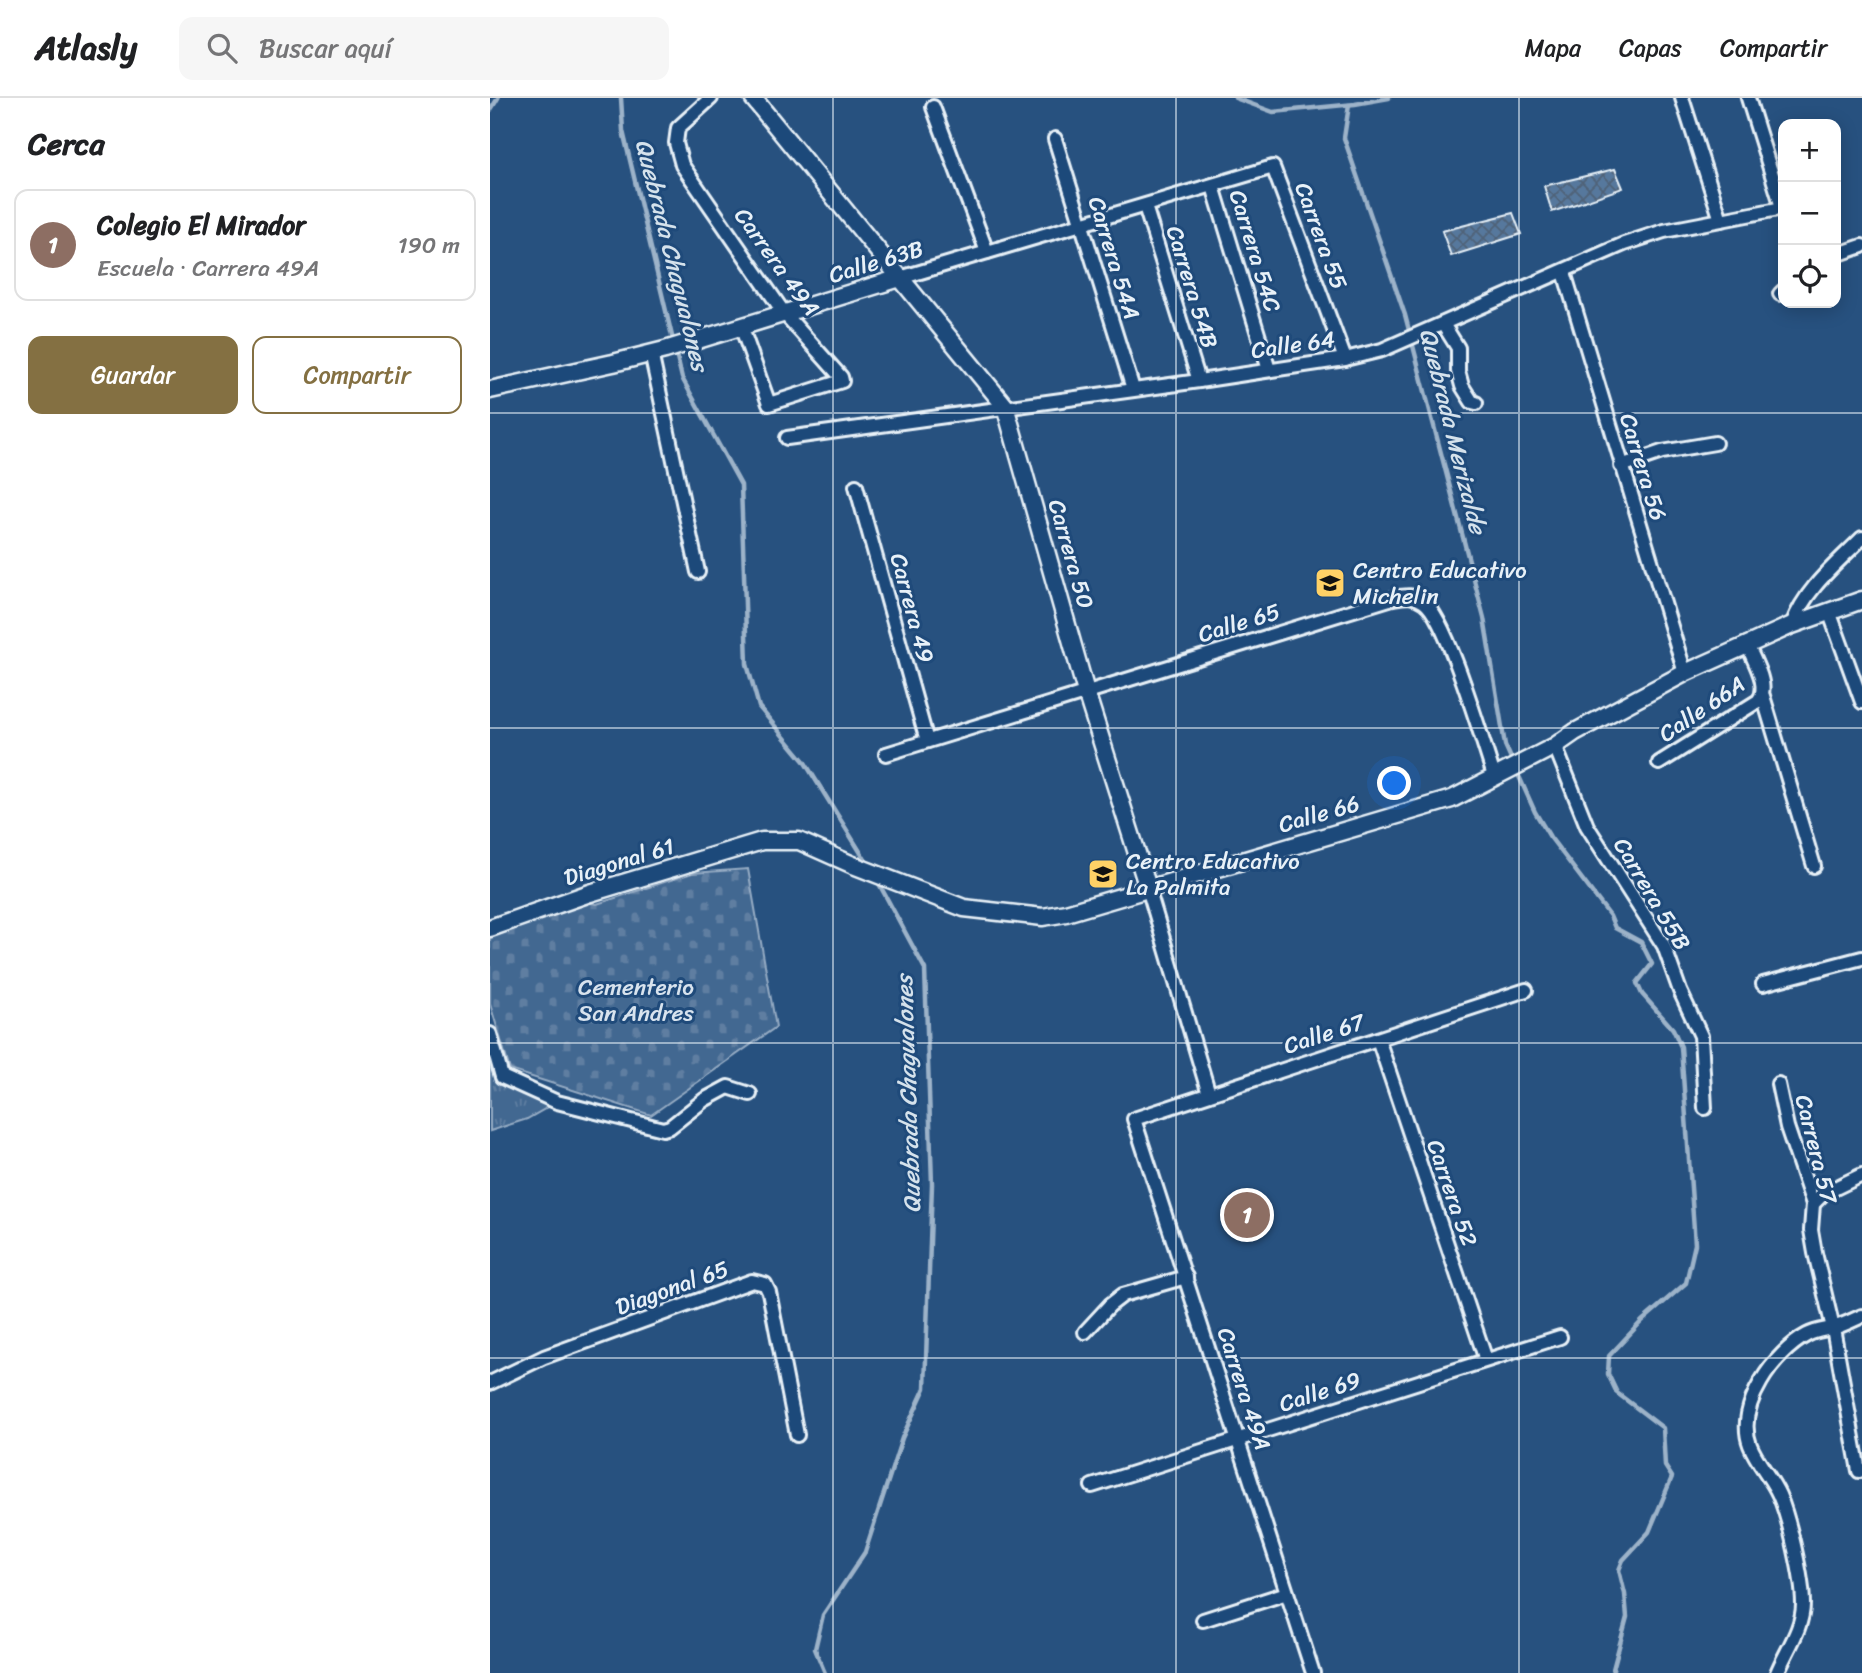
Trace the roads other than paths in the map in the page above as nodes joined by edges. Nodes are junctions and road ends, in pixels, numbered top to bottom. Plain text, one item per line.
1 (711, 98) edge
2 (753, 98) edge
3 (1682, 98) edge
4 (1748, 98) edge
5 (933, 107) dead end
6 (1055, 139) dead end
7 (1273, 167) joint
8 (1213, 186) junction
9 (1145, 206) junction
10 (1721, 220) junction
11 (1081, 225) junction
12 (1862, 246) edge
13 (987, 252) junction
14 (1841, 254) edge
15 (1564, 272) junction
16 (900, 278) junction
17 (784, 313) junction
18 (1443, 324) junction
19 (741, 326) junction
20 (658, 352) junction
21 (1345, 359) junction
22 (1269, 370) junction
23 (1199, 381) junction
24 (1133, 389) junction
25 (490, 390) edge
26 (1476, 403) dead end
27 (1005, 406) junction
28 (787, 438) dead end
29 (1715, 443) dead end
30 (1620, 466) junction
31 (856, 486) dead end
32 (1862, 538) edge
33 (698, 572) dead end
34 (1862, 600) edge
35 (1829, 611) junction
36 (1792, 625) junction
37 (1747, 644) junction
38 (1685, 673) junction
39 (1086, 692) junction
40 (1764, 692) junction
41 (1862, 702) edge
42 (927, 741) junction
43 (1555, 746) junction
44 (886, 754) dead end
45 (1659, 763) dead end
46 (1495, 776) junction
47 (762, 841) joint
48 (1815, 866) dead end
49 (1148, 888) junction
50 (490, 928) edge
51 (1862, 958) edge
52 (1763, 984) dead end
53 (1527, 990) dead end
54 (490, 1034) edge
55 (1378, 1039) junction
56 (1777, 1084) dead end
57 (750, 1094) dead end
58 (1209, 1094) junction
59 (1705, 1108) dead end
60 (1135, 1119) joint
61 (1862, 1175) edge
62 (1813, 1204) junction
63 (1185, 1277) junction
64 (1862, 1316) edge
65 (1833, 1328) junction
66 (1085, 1332) dead end
67 (1560, 1337) dead end
68 (1486, 1360) junction
69 (490, 1383) edge
70 (797, 1435) dead end
71 (1238, 1441) junction
72 (1859, 1471) dead end
73 (1092, 1486) dead end
74 (1287, 1593) junction
75 (1203, 1619) dead end
76 (1313, 1673) edge
77 (1777, 1673) edge

1 - 17 street, Carrera 49A
2 - 16 street, Carrera 50
3 - 10 street
4 - 10 street, Calle 64
5 - 13 street
6 - 11 street, Carrera 54A
7 - 8 street, Calle 63B
7 - 21 street, Carrera 55
8 - 9 street, Calle 63B
8 - 22 street, Carrera 54C
9 - 11 street, Calle 63B
9 - 23 street, Carrera 54B
10 - 15 street, Calle 64
11 - 13 street, Calle 63B
11 - 24 street, Carrera 54A
12 - 14 street
13 - 16 street, Calle 63B
15 - 18 street, Calle 64
15 - 30 street, Carrera 56
16 - 17 street, Calle 63B
16 - 27 street, Carrera 50
17 - 19 street, Calle 63B
17 - 19 street, Carrera 49A
18 - 21 street, Calle 64
18 - 26 street
19 - 20 street, Calle 63B
20 - 25 street, Calle 63B
20 - 33 street
21 - 22 street, Calle 64
22 - 23 street, Calle 64
23 - 24 street, Calle 64
24 - 27 street, Calle 64
27 - 28 street, Calle 64
27 - 39 street, Carrera 50
29 - 30 street
30 - 38 street, Carrera 56
31 - 42 street, Carrera 49
32 - 36 street
34 - 35 street, Calle 66
35 - 36 street, Calle 66
35 - 41 street
36 - 37 street, Calle 66
37 - 38 street, Calle 66
37 - 40 street
38 - 43 street, Calle 66
39 - 42 street, Calle 65
39 - 46 street, Calle 65
39 - 49 street, Carrera 50
40 - 45 street, Calle 66A
40 - 48 street
42 - 44 street, Calle 65
43 - 46 street, Calle 66
43 - 59 street, Carrera 55B
46 - 49 street, Calle 66
47 - 49 street, Calle 66
47 - 50 street, Diagonal 61
49 - 58 street, Carrera 50
51 - 52 street
53 - 55 street, Calle 67
54 - 57 street
55 - 58 street, Calle 67
55 - 68 street, Carrera 52
56 - 62 street, Carrera 57
58 - 60 street, Calle 67
60 - 63 street, Carrera 49A
61 - 62 street
62 - 65 street, Carrera 57
63 - 66 street
63 - 71 street, Carrera 49A
64 - 65 street
65 - 72 street, Carrera 57
65 - 77 street
67 - 68 street, Calle 69
68 - 71 street, Calle 69
69 - 70 street, Diagonal 65
71 - 73 street, Calle 69
71 - 74 street, Carrera 49A
74 - 75 street
74 - 76 street, Carrera 49A

